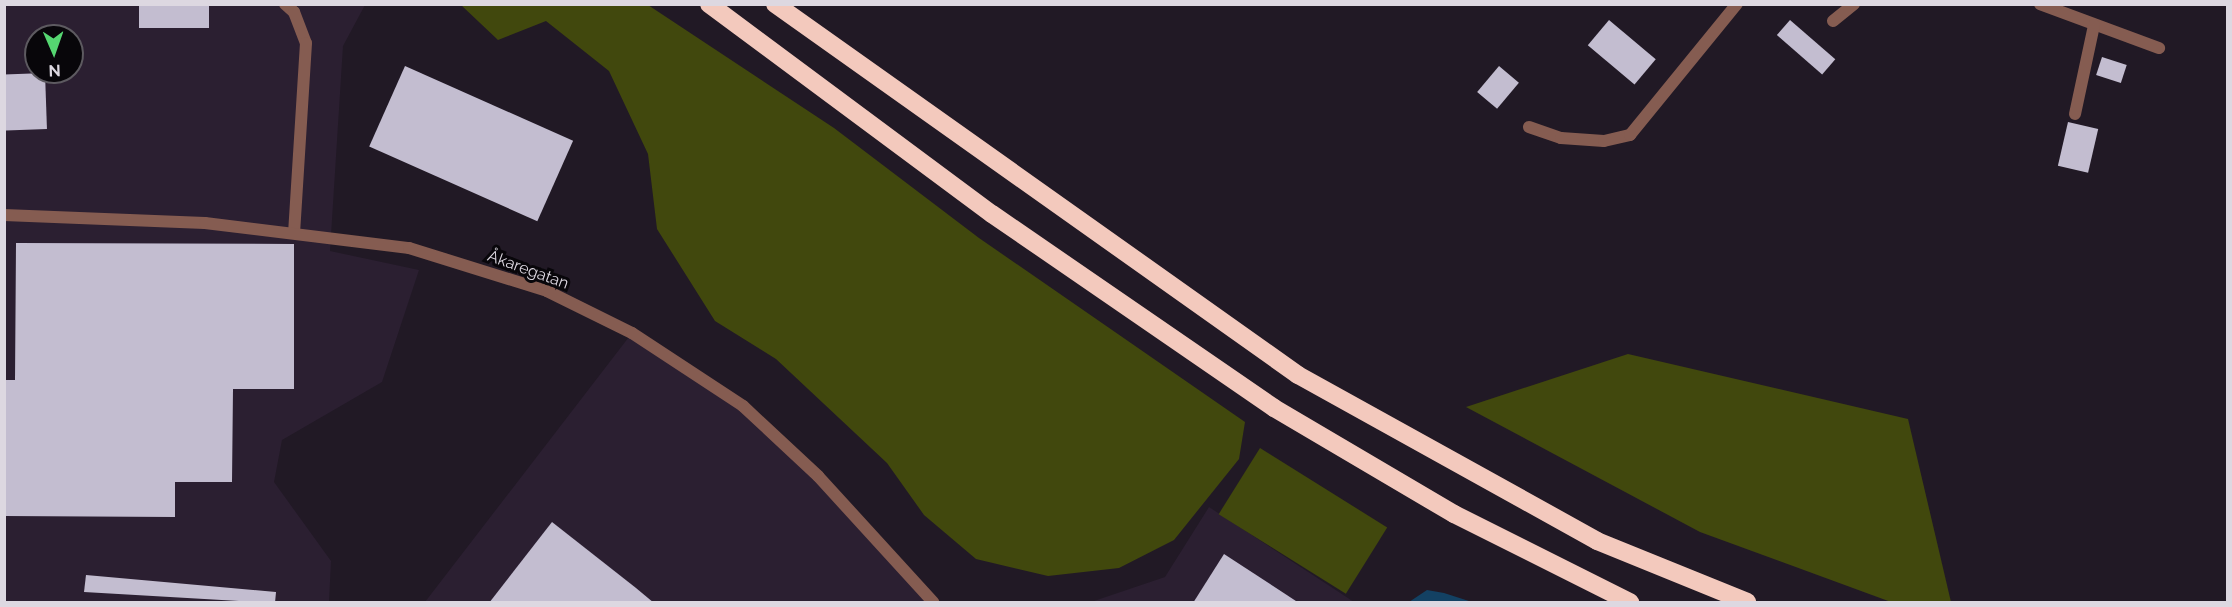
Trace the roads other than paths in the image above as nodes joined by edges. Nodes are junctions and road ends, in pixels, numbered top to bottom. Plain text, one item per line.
1 (285, 4) edge
2 (709, 4) edge
3 (775, 4) edge
4 (1737, 4) edge
5 (1854, 4) edge
6 (2040, 4) edge
7 (1833, 21) dead end
8 (2094, 25) junction
9 (2159, 48) dead end
10 (2075, 114) dead end
11 (1529, 127) dead end
12 (4, 215) edge
13 (294, 232) junction
14 (933, 603) edge
15 (1630, 603) edge
16 (1747, 603) edge

1 - 13 street
2 - 15 highway
3 - 16 highway
4 - 11 street
5 - 7 street
6 - 8 street
8 - 9 street
8 - 10 street
12 - 13 street, Åkaregatan
13 - 14 street, Åkaregatan

